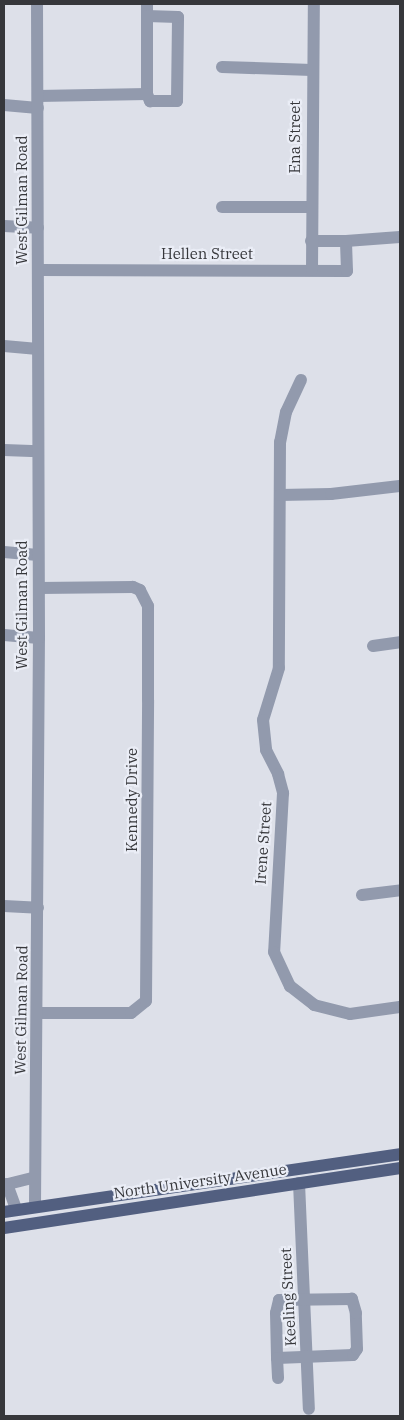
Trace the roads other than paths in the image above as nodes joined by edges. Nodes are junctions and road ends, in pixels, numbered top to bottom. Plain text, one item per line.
1 (37, 4) edge
2 (314, 4) edge
3 (147, 10) edge
4 (222, 67) dead end
5 (312, 70) junction
6 (147, 94) junction
7 (38, 102) junction
8 (4, 105) edge
9 (222, 207) dead end
10 (311, 207) junction
11 (4, 226) edge
12 (38, 228) junction
13 (400, 237) edge
14 (311, 240) junction
15 (346, 241) junction
16 (38, 270) junction
17 (312, 270) junction
18 (4, 346) edge
19 (38, 349) junction
20 (301, 380) dead end
21 (4, 450) edge
22 (38, 451) junction
23 (400, 486) edge
24 (280, 495) junction
25 (4, 552) edge
26 (38, 555) junction
27 (39, 588) junction
28 (4, 635) edge
29 (39, 638) junction
30 (400, 642) edge
31 (373, 646) dead end
32 (400, 890) edge
33 (362, 895) dead end
34 (4, 906) edge
35 (38, 908) junction
36 (400, 1007) edge
37 (38, 1013) junction
38 (400, 1154) edge
39 (400, 1168) edge
40 (34, 1178) junction
41 (299, 1183) junction
42 (6, 1190) edge
43 (34, 1206) junction
44 (10, 1210) edge
45 (4, 1228) edge
46 (304, 1297) junction
47 (277, 1358) junction
48 (307, 1358) junction
49 (278, 1378) dead end
50 (309, 1409) dead end

1 - 7 street, West Gilman Road
2 - 5 street, Ena Street
3 - 6 street
3 - 6 street
4 - 5 street
5 - 10 street, Ena Street
6 - 7 street
7 - 8 street
7 - 12 street, West Gilman Road
9 - 10 street
10 - 14 street, Ena Street
11 - 12 street
12 - 16 street, West Gilman Road
13 - 15 street
14 - 15 street
14 - 17 street, Ena Street
15 - 17 street, Hellen Street
16 - 17 street, Hellen Street
16 - 19 street, West Gilman Road
18 - 19 street
19 - 22 street, West Gilman Road
20 - 24 street, Irene Street
21 - 22 street
22 - 26 street, West Gilman Road
23 - 24 street
24 - 36 street, Irene Street
25 - 26 street
26 - 27 street, West Gilman Road
27 - 29 street, West Gilman Road
27 - 37 street, Kennedy Drive
28 - 29 street
29 - 35 street, West Gilman Road
30 - 31 street
32 - 33 street
34 - 35 street
35 - 37 street, West Gilman Road
37 - 40 street, West Gilman Road
38 - 43 main road, North University Avenue
39 - 41 main road, North University Avenue
40 - 42 street
40 - 43 street, West Gilman Road
41 - 45 main road, North University Avenue
41 - 46 street, Keeling Street
42 - 44 street
43 - 44 main road, North University Avenue
46 - 47 street
46 - 48 street, Keeling Street
46 - 48 street
47 - 48 street
47 - 49 street
48 - 50 street, Keeling Street

